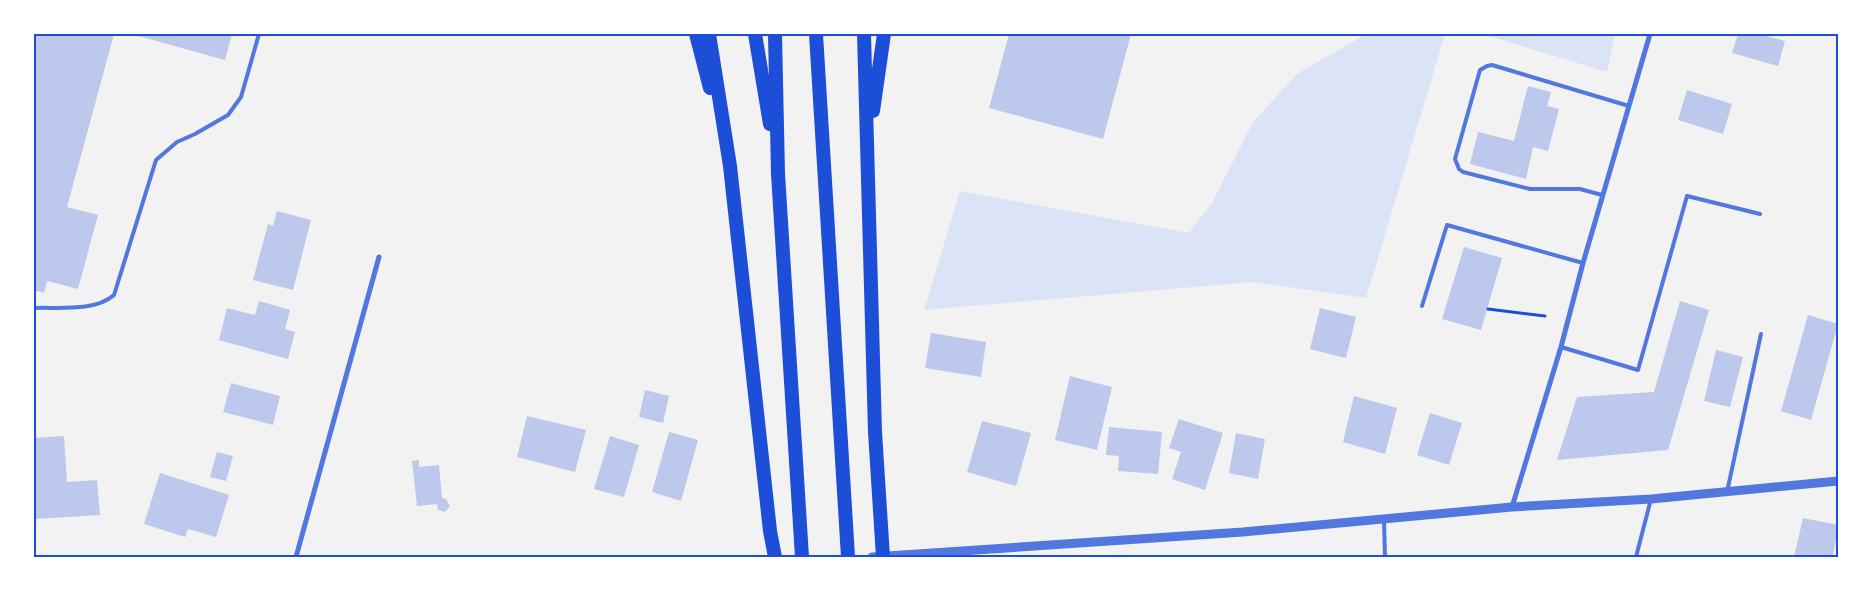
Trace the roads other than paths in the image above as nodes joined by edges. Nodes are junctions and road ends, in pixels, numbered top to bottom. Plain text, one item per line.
1 (259, 34) edge
2 (696, 34) edge
3 (709, 34) edge
4 (755, 34) edge
5 (775, 34) edge
6 (816, 34) edge
7 (864, 34) edge
8 (884, 34) edge
9 (1650, 34) edge
10 (1629, 106) junction
11 (868, 146) junction
12 (730, 166) junction
13 (778, 174) junction
14 (1602, 195) junction
15 (1760, 214) dead end
16 (379, 257) dead end
17 (1583, 263) junction
18 (1422, 306) dead end
19 (34, 308) edge
20 (1761, 334) dead end
21 (1561, 348) junction
22 (1838, 481) edge
23 (1727, 492) junction
24 (1651, 499) junction
25 (1512, 507) junction
26 (1384, 518) junction
27 (296, 557) edge
28 (775, 557) edge
29 (802, 557) edge
30 (848, 557) edge
31 (872, 557) edge
32 (883, 557) edge
33 (1385, 557) edge
34 (1636, 557) edge

1 - 19 lane
2 - 12 highway
3 - 12 highway
4 - 13 highway
5 - 13 highway
6 - 30 highway
7 - 11 highway
8 - 11 highway
9 - 10 street
10 - 14 street
10 - 14 lane
11 - 32 highway
12 - 28 highway
13 - 29 highway
14 - 17 street
15 - 21 lane
16 - 27 street
17 - 18 lane
17 - 21 street
20 - 23 lane
21 - 25 street
22 - 23 street
23 - 24 street
24 - 25 street
24 - 34 lane
25 - 26 street
26 - 31 street
26 - 33 lane

